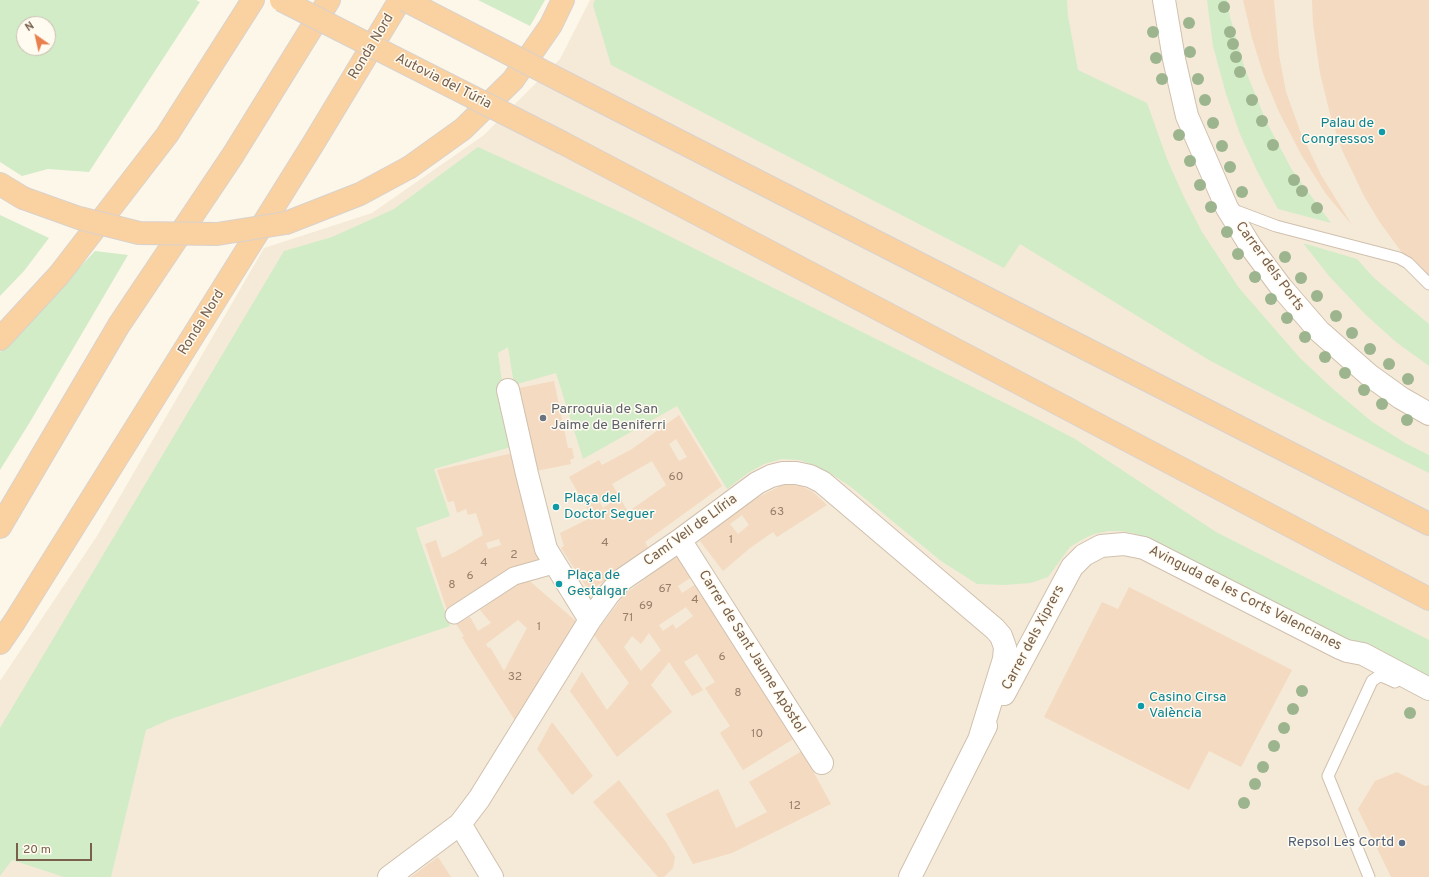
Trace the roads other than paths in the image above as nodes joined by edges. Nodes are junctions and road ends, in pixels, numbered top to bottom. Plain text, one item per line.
1 (252, 0) edge
2 (281, 0) edge
3 (329, 0) edge
4 (400, 0) edge
5 (405, 0) edge
6 (563, 0) edge
7 (1164, 0) edge
8 (0, 184) edge
9 (1227, 208) junction
10 (1429, 284) edge
11 (0, 339) edge
12 (508, 390) dead end
13 (1429, 414) edge
14 (1429, 524) edge
15 (0, 527) edge
16 (680, 540) junction
17 (1101, 546) joint
18 (548, 561) junction
19 (1429, 599) edge
20 (454, 616) dead end
21 (590, 620) junction
22 (0, 643) edge
23 (1004, 645) joint
24 (1429, 689) edge
25 (1429, 700) edge
26 (979, 740) junction
27 (822, 763) dead end
28 (460, 824) junction
29 (389, 877) edge
30 (492, 877) edge
31 (910, 877) edge
32 (1369, 877) edge

1 - 11 highway
2 - 19 highway, Autovia del Túria, bridge
3 - 15 highway
4 - 22 highway, Ronda Nord
5 - 14 highway, bridge
6 - 8 highway, bridge
7 - 9 street, Carrer dels Ports
9 - 10 lane
9 - 13 street, Carrer dels Ports
12 - 18 street
16 - 21 street, Camí Vell de Llíria
16 - 23 street, Camí Vell de Llíria
16 - 27 street, Carrer de Sant Jaume Apòstol
17 - 24 street, Avinguda de les Corts Valencianes
17 - 26 street, Carrer dels Xiprers
18 - 20 street
18 - 21 street
21 - 28 street, Camí Vell de Llíria
23 - 26 street, Carrer dels Xiprers
25 - 32 lane
26 - 31 street, Carrer dels Xiprers
28 - 29 street, Camí Vell de Llíria
28 - 30 street

